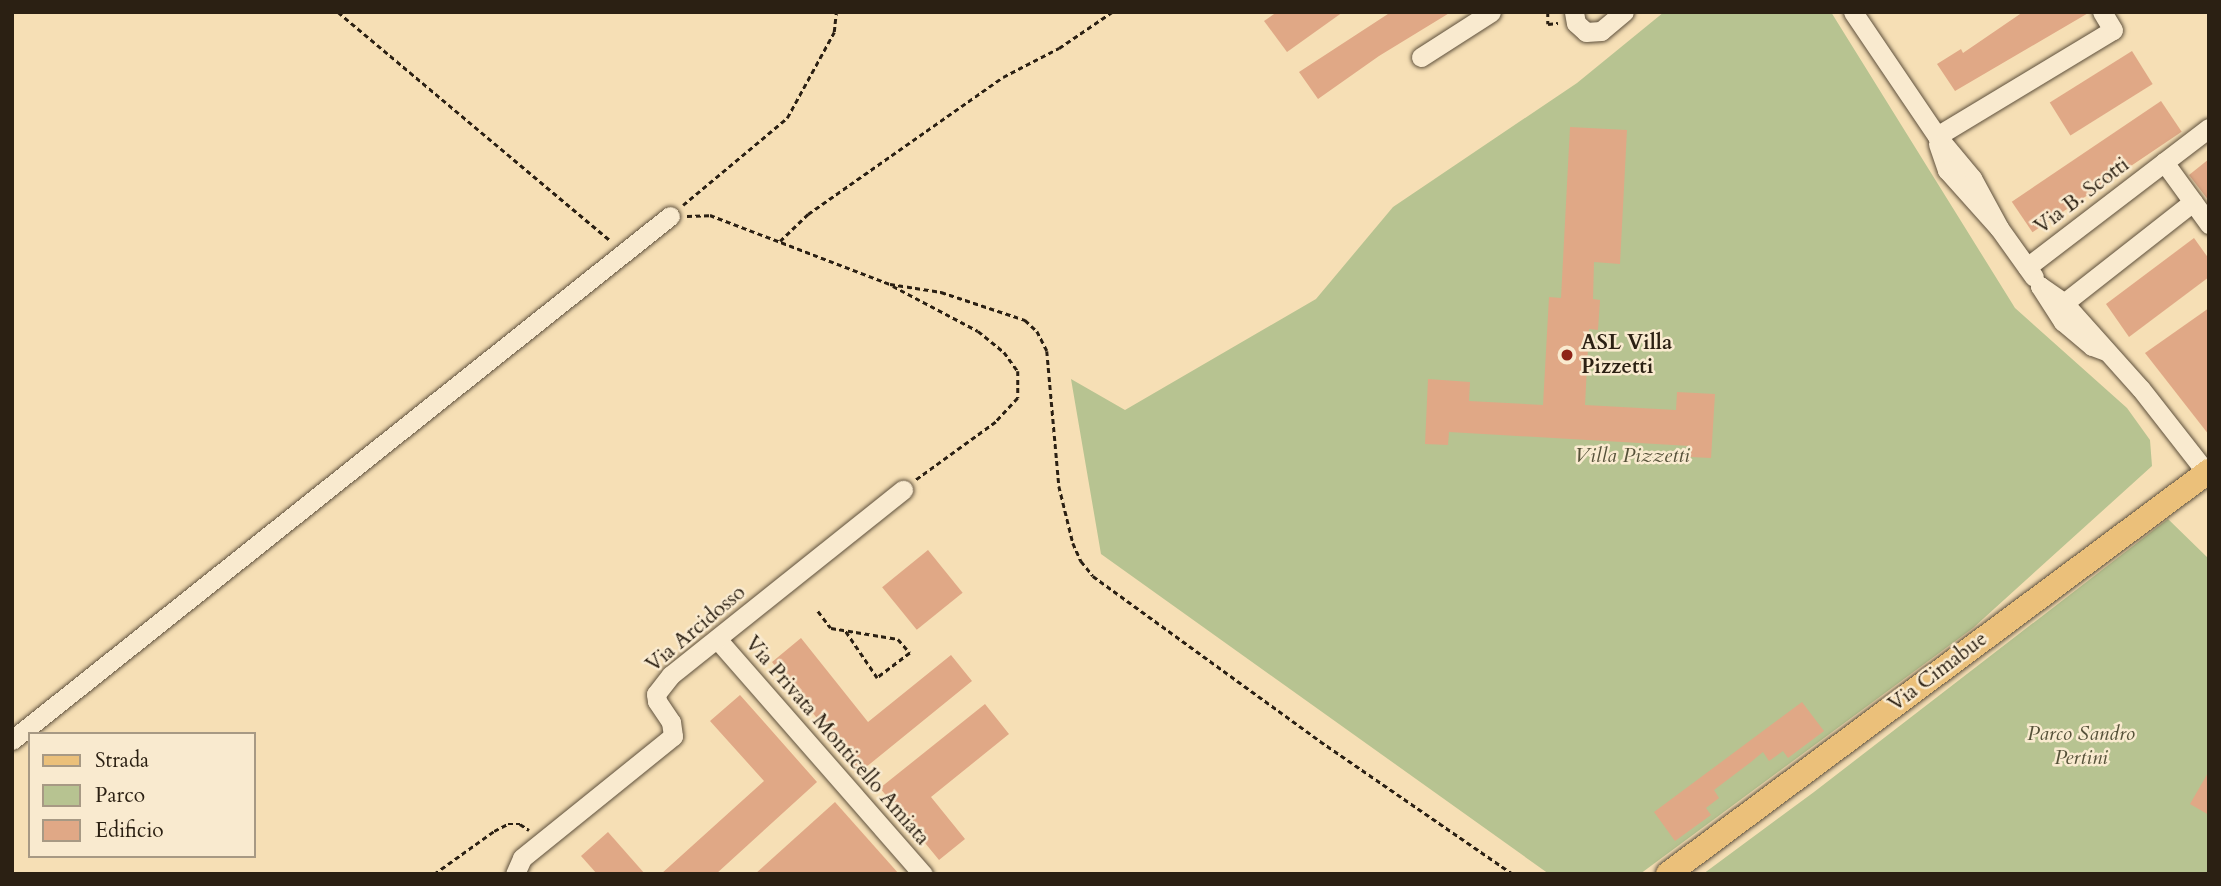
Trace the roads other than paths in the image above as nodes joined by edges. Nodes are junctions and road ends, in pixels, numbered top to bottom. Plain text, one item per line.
1 (1491, 12) edge
2 (1574, 12) edge
3 (1624, 12) edge
4 (1853, 12) edge
5 (2102, 12) edge
6 (1421, 57) dead end
7 (2209, 128) edge
8 (1937, 136) junction
9 (2164, 162) junction
10 (2193, 202) junction
11 (670, 216) road end
12 (2209, 224) edge
13 (2027, 267) junction
14 (2040, 286) junction
15 (2064, 303) junction
16 (2106, 351) junction
17 (2208, 473) edge
18 (903, 490) road end
19 (717, 639) junction
20 (12, 740) edge
21 (515, 874) edge
22 (923, 874) edge
23 (1668, 874) edge

1 - 6 street
2 - 3 street
4 - 8 street
5 - 8 street
7 - 9 street, Via B. Scotti
8 - 13 street
9 - 10 street
9 - 13 street, Via B. Scotti
10 - 12 street
10 - 15 street
11 - 20 street
13 - 14 street
14 - 15 street
14 - 16 street
15 - 16 street
16 - 17 street
17 - 23 main road, Via Cimabue
18 - 19 street, Via Arcidosso
19 - 21 street, Via Arcidosso
19 - 22 street, Via Privata Monticello Amiata

